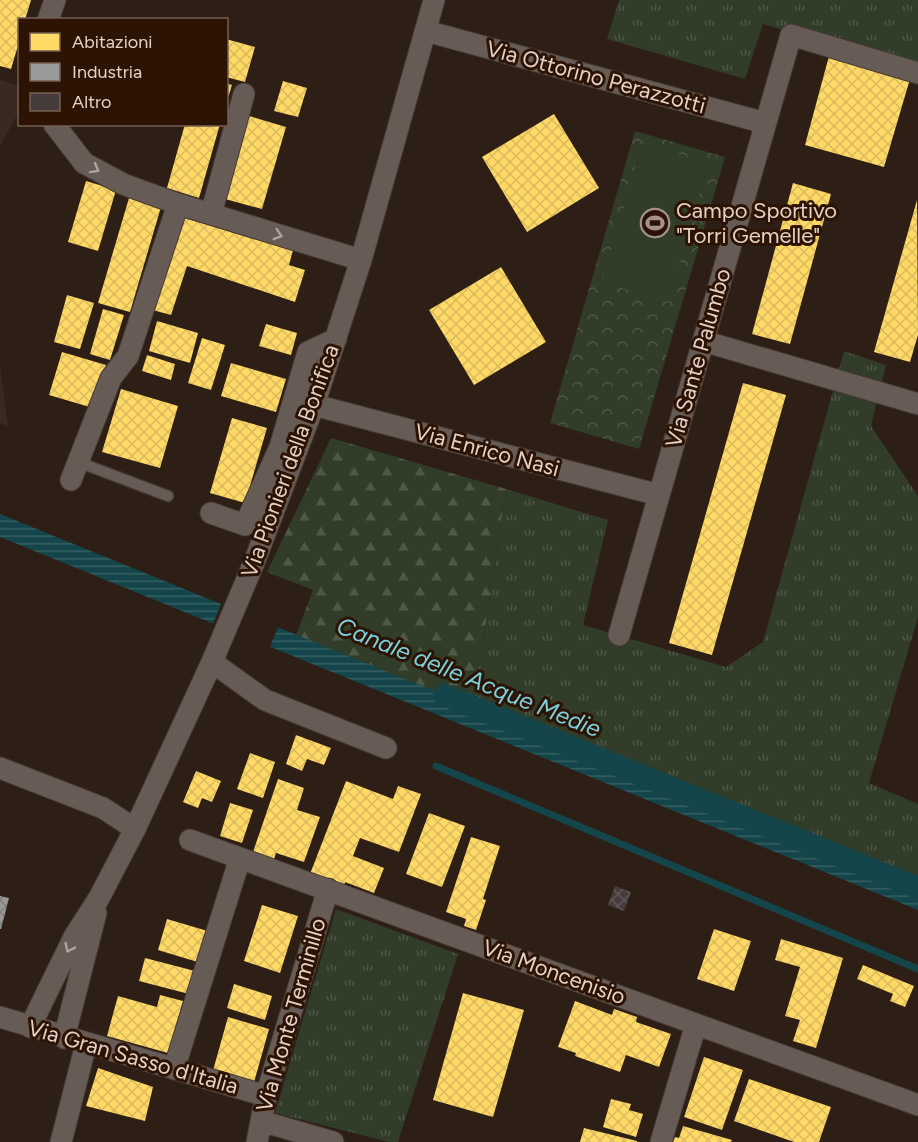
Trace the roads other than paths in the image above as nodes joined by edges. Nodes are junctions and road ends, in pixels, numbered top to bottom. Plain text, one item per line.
1 (55, 0) edge
2 (435, 2) edge
3 (49, 18) edge
4 (426, 31) junction
5 (918, 73) edge
6 (244, 94) dead end
7 (765, 123) junction
8 (55, 126) edge
9 (178, 204) junction
10 (211, 214) junction
11 (361, 260) junction
12 (336, 339) junction
13 (703, 341) junction
14 (918, 404) edge
15 (314, 405) junction
16 (75, 471) joint
17 (659, 495) junction
18 (168, 496) dead end
19 (211, 513) dead end
20 (619, 635) dead end
21 (212, 662) junction
22 (386, 748) dead end
23 (0, 768) edge
24 (139, 822) junction
25 (190, 840) dead end
26 (240, 858) junction
27 (328, 890) junction
28 (99, 898) junction
29 (0, 1017) edge
30 (696, 1024) junction
31 (30, 1027) junction
32 (64, 1038) junction
33 (86, 1044) junction
34 (174, 1069) junction
35 (266, 1096) junction
36 (918, 1105) edge
37 (261, 1121) junction
38 (61, 1142) edge
39 (257, 1142) edge
40 (333, 1142) edge
41 (661, 1142) edge

1 - 3 street
2 - 4 street, Via Pionieri della Bonifica
4 - 7 street, Via Ottorino Perazzotti
4 - 11 street, Via Pionieri della Bonifica
5 - 7 street, Via Sante Palumbo
6 - 10 street
7 - 13 street, Via Sante Palumbo
8 -> 9 street
9 - 10 street
9 - 16 street
10 -> 11 street
11 - 12 street, Via Pionieri della Bonifica
12 - 15 street, Via Pionieri della Bonifica
12 - 19 street
13 - 14 street
13 - 17 street, Via Sante Palumbo
15 - 17 street, Via Enrico Nasi
15 - 21 street, Via Pionieri della Bonifica
16 - 18 lane
17 - 20 street, Via Sante Palumbo
21 - 22 street
21 - 24 street, Via Pionieri della Bonifica
23 - 24 street
24 - 28 street, Via Pionieri della Bonifica
25 - 26 street, Via Moncenisio
26 - 27 street, Via Moncenisio
26 - 34 street
27 - 30 street, Via Moncenisio
27 - 35 street, Via Monte Terminillo
28 -> 31 street, Via Pionieri della Bonifica
28 - 32 street, Via Pionieri della Bonifica
29 - 31 street, Via Gran Sasso d'Italia
30 - 36 street, Via Moncenisio
30 - 41 street
31 - 32 street, Via Gran Sasso d'Italia
32 - 33 street, Via Gran Sasso d'Italia
33 - 34 street, Via Gran Sasso d'Italia
33 - 38 street
34 - 35 street, Via Gran Sasso d'Italia
35 - 37 street, Via Monte Terminillo
37 - 39 street, Via Monte Terminillo
37 - 40 street

